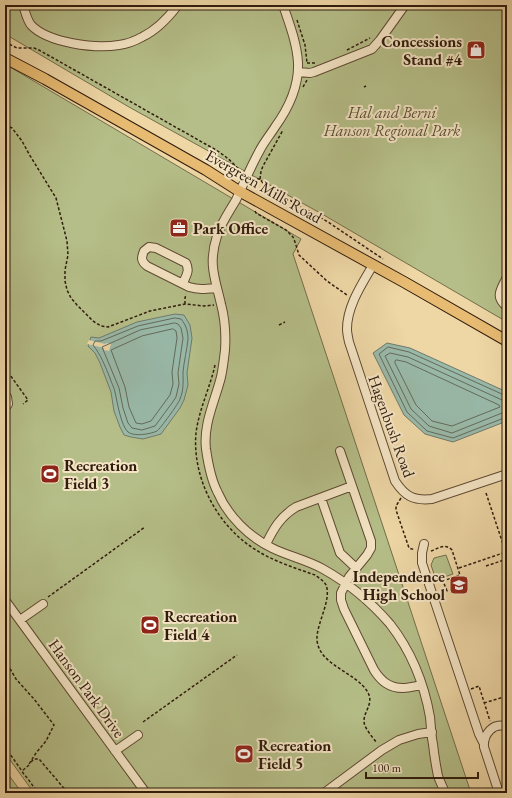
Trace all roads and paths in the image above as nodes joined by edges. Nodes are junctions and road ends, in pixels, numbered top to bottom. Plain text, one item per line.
1 (23, 5) edge
2 (178, 5) edge
3 (283, 5) edge
4 (405, 5) edge
5 (370, 38) dead end
6 (5, 42) edge
7 (343, 52) dead end
8 (5, 58) edge
9 (307, 63) dead end
10 (314, 63) dead end
11 (298, 72) junction
12 (5, 125) edge
13 (238, 169) dead end
14 (257, 179) dead end
15 (239, 191) junction
16 (252, 206) dead end
17 (383, 259) dead end
18 (373, 265) junction
19 (507, 277) edge
20 (186, 285) junction
21 (213, 288) junction
22 (349, 296) dead end
23 (185, 304) junction
24 (507, 307) edge
25 (285, 322) dead end
26 (279, 325) dead end
27 (507, 341) edge
28 (215, 363) dead end
29 (5, 368) edge
30 (5, 394) edge
31 (23, 404) dead end
32 (5, 408) edge
33 (340, 451) dead end
34 (507, 474) edge
35 (352, 486) junction
36 (486, 493) dead end
37 (321, 498) junction
38 (145, 527) dead end
39 (266, 544) junction
40 (424, 544) dead end
41 (506, 552) edge
42 (507, 556) edge
43 (507, 559) edge
44 (486, 566) dead end
45 (356, 568) junction
46 (458, 569) dead end
47 (346, 583) junction
48 (48, 597) dead end
49 (5, 600) edge
50 (43, 604) dead end
51 (20, 620) junction
52 (237, 655) dead end
53 (5, 660) edge
54 (422, 685) junction
55 (465, 691) junction
56 (507, 696) edge
57 (484, 703) junction
58 (490, 720) dead end
59 (143, 722) dead end
60 (507, 727) edge
61 (432, 732) junction
62 (138, 735) dead end
63 (483, 742) junction
64 (5, 747) edge
65 (382, 750) junction
66 (115, 751) junction
67 (29, 764) junction
68 (22, 771) junction
69 (38, 793) edge
70 (68, 793) edge
71 (146, 793) edge
72 (324, 793) edge
73 (445, 793) edge
74 (499, 793) edge

1 - 2 street
3 - 11 street
4 - 11 street
5 - 7 path
6 - 13 path
8 - 15 main road, Evergreen Mills Road
9 - 10 path
11 - 15 street
12 - 23 path
14 - 17 path
15 - 18 main road, Evergreen Mills Road
15 - 21 street
16 - 22 path
18 - 27 main road, Evergreen Mills Road
18 - 34 street, Hagenbush Road
19 - 24 street
20 - 20 street
20 - 21 street
20 - 23 path
21 - 23 path
21 - 39 street
25 - 26 path
28 - 65 path
29 - 31 path
30 - 32 street
33 - 35 street
35 - 37 street
35 - 45 street
36 - 41 path
37 - 39 street
37 - 45 street
38 - 48 path
39 - 47 street
40 - 55 street
41 - 42 path
41 - 46 path
43 - 44 path
45 - 47 street
47 - 54 street
47 - 54 street
49 - 51 street, Hanson Park Drive
50 - 51 street
51 - 66 street, Hanson Park Drive
52 - 59 path
53 - 67 path
54 - 61 street
55 - 57 path
55 - 63 street
56 - 57 path
57 - 58 path
60 - 63 street
61 - 65 street
61 - 73 street
62 - 66 street
63 - 74 street
64 - 68 path
65 - 72 street
66 - 71 street, Hanson Park Drive
67 - 68 path
67 - 70 path
68 - 69 path

